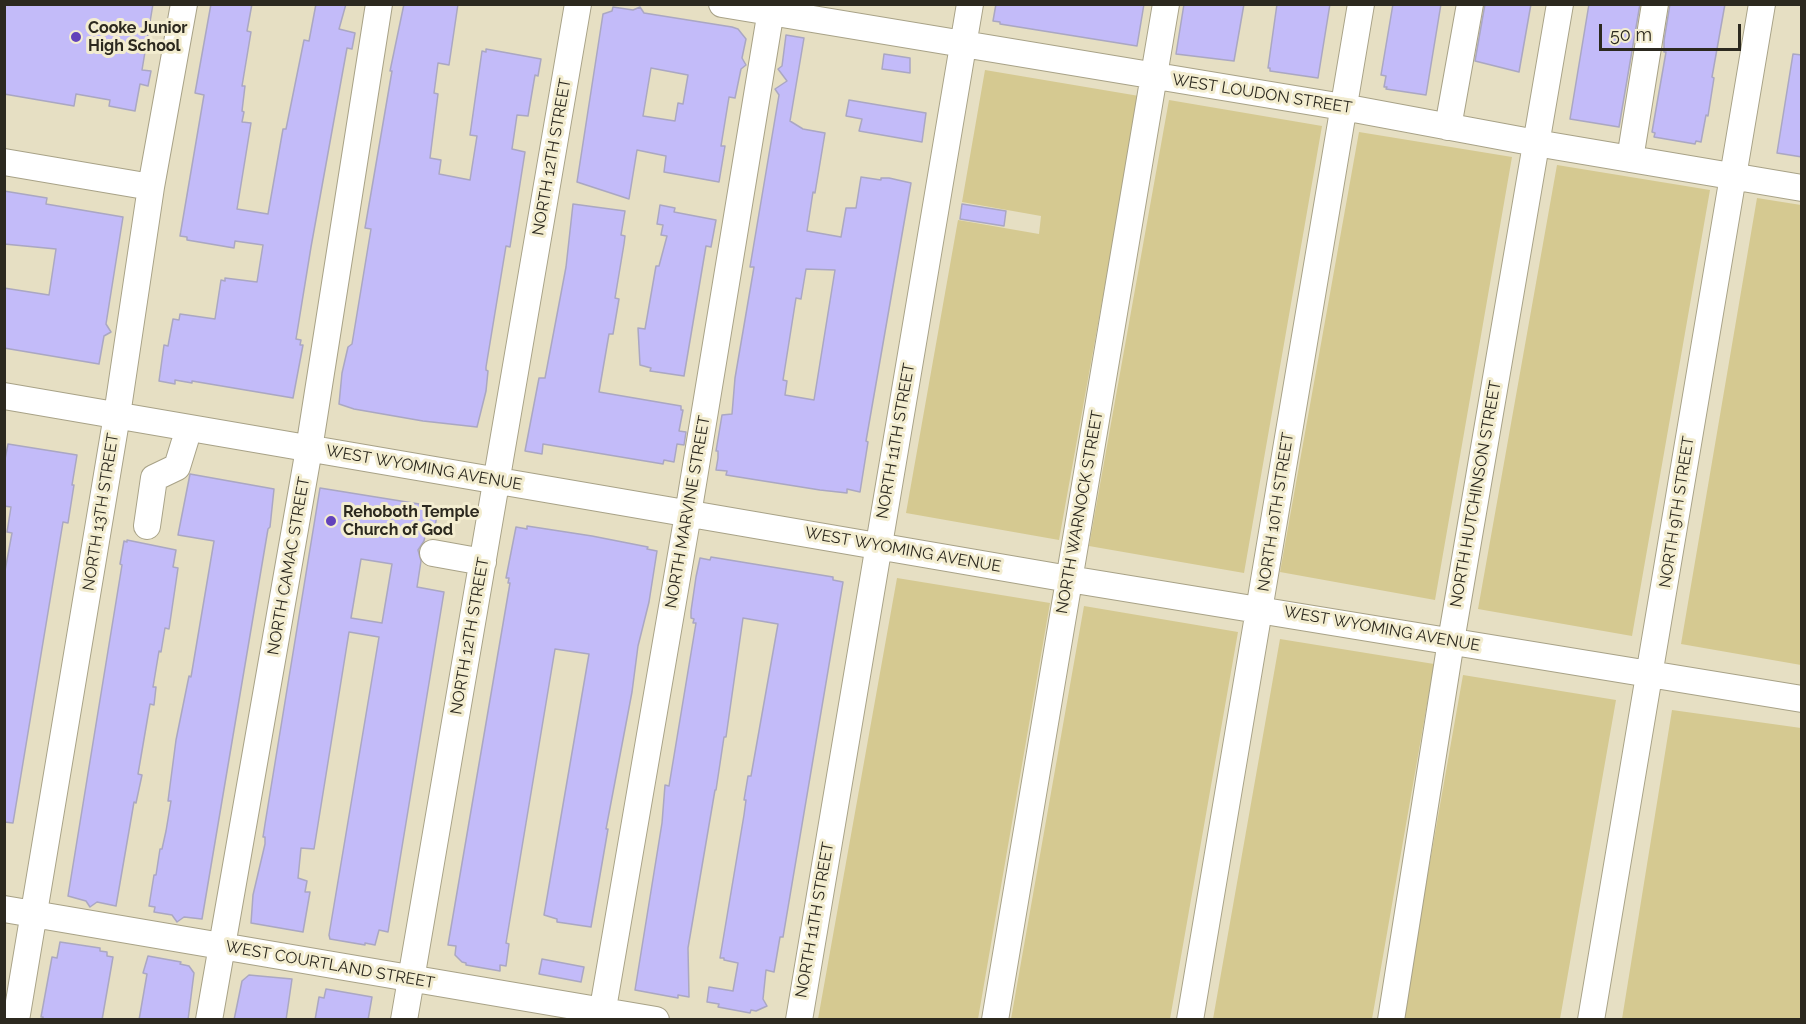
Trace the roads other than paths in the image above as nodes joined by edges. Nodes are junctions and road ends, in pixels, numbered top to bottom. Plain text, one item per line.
1 (184, 4) edge
2 (379, 4) edge
3 (578, 4) edge
4 (722, 4) edge
5 (970, 4) edge
6 (1166, 4) edge
7 (1361, 4) edge
8 (1470, 4) edge
9 (1560, 4) edge
10 (1655, 4) edge
11 (1762, 4) edge
12 (772, 9) edge
13 (963, 45) junction
14 (1154, 77) junction
15 (1343, 107) junction
16 (1448, 127) junction
17 (1536, 143) junction
18 (1630, 159) junction
19 (4, 162) edge
20 (1733, 175) junction
21 (151, 187) junction
22 (1802, 188) edge
23 (4, 396) edge
24 (117, 415) junction
25 (189, 428) junction
26 (309, 449) junction
27 (497, 480) junction
28 (688, 514) junction
29 (147, 526) dead end
30 (878, 546) junction
31 (433, 553) dead end
32 (483, 562) junction
33 (1069, 579) junction
34 (1260, 609) junction
35 (1450, 641) junction
36 (1651, 675) junction
37 (1802, 699) edge
38 (4, 909) edge
39 (34, 914) junction
40 (222, 946) junction
41 (411, 978) junction
42 (602, 1015) edge
43 (16, 1020) edge
44 (209, 1020) edge
45 (404, 1020) edge
46 (656, 1020) edge
47 (799, 1020) edge
48 (995, 1020) edge
49 (1190, 1020) edge
50 (1391, 1020) edge
51 (1591, 1020) edge

1 - 21 street, NORTH 13TH STREET
2 - 26 street, NORTH CAMAC STREET
3 - 27 street, NORTH 12TH STREET
4 - 12 street, WEST LOUDON STREET
5 - 13 street, NORTH 11TH STREET
6 - 14 street, NORTH WARNOCK STREET
7 - 15 street, NORTH 10TH STREET
8 - 16 street
9 - 17 street, NORTH HUTCHINSON STREET
10 - 18 street
11 - 20 street, NORTH 9TH STREET
12 - 13 street, WEST LOUDON STREET
12 - 28 street, NORTH MARVINE STREET
13 - 14 street, WEST LOUDON STREET
13 - 30 street, NORTH 11TH STREET
14 - 15 street, WEST LOUDON STREET
14 - 33 street, NORTH WARNOCK STREET
15 - 16 street, WEST LOUDON STREET
15 - 34 street, NORTH 10TH STREET
16 - 17 street, WEST LOUDON STREET
17 - 18 street, WEST LOUDON STREET
17 - 35 street, NORTH HUTCHINSON STREET
18 - 20 street, WEST LOUDON STREET
19 - 21 street
20 - 22 street, WEST LOUDON STREET
20 - 36 street, NORTH 9TH STREET
21 - 24 street, NORTH 13TH STREET
23 - 24 street, WEST WYOMING AVENUE
24 - 25 street, WEST WYOMING AVENUE
24 - 39 street, NORTH 13TH STREET
25 - 26 street, WEST WYOMING AVENUE
25 - 29 street
26 - 27 street, WEST WYOMING AVENUE
26 - 40 street, NORTH CAMAC STREET
27 - 28 street, WEST WYOMING AVENUE
27 - 32 street, NORTH 12TH STREET
28 - 30 street, WEST WYOMING AVENUE
28 - 42 street, NORTH MARVINE STREET
30 - 33 street, WEST WYOMING AVENUE
30 - 47 street, NORTH 11TH STREET
31 - 32 street
32 - 41 street, NORTH 12TH STREET
33 - 34 street, WEST WYOMING AVENUE
33 - 48 street, NORTH WARNOCK STREET
34 - 35 street, WEST WYOMING AVENUE
34 - 49 street, NORTH 10TH STREET
35 - 36 street, WEST WYOMING AVENUE
35 - 50 street, NORTH HUTCHINSON STREET
36 - 37 street, WEST WYOMING AVENUE
36 - 51 street, NORTH 9TH STREET
38 - 39 street, WEST COURTLAND STREET
39 - 40 street, WEST COURTLAND STREET
39 - 43 street, NORTH 13TH STREET
40 - 41 street, WEST COURTLAND STREET
40 - 44 street, NORTH CAMAC STREET
41 - 42 street, WEST COURTLAND STREET
41 - 45 street, NORTH 12TH STREET
42 - 46 street, WEST COURTLAND STREET

